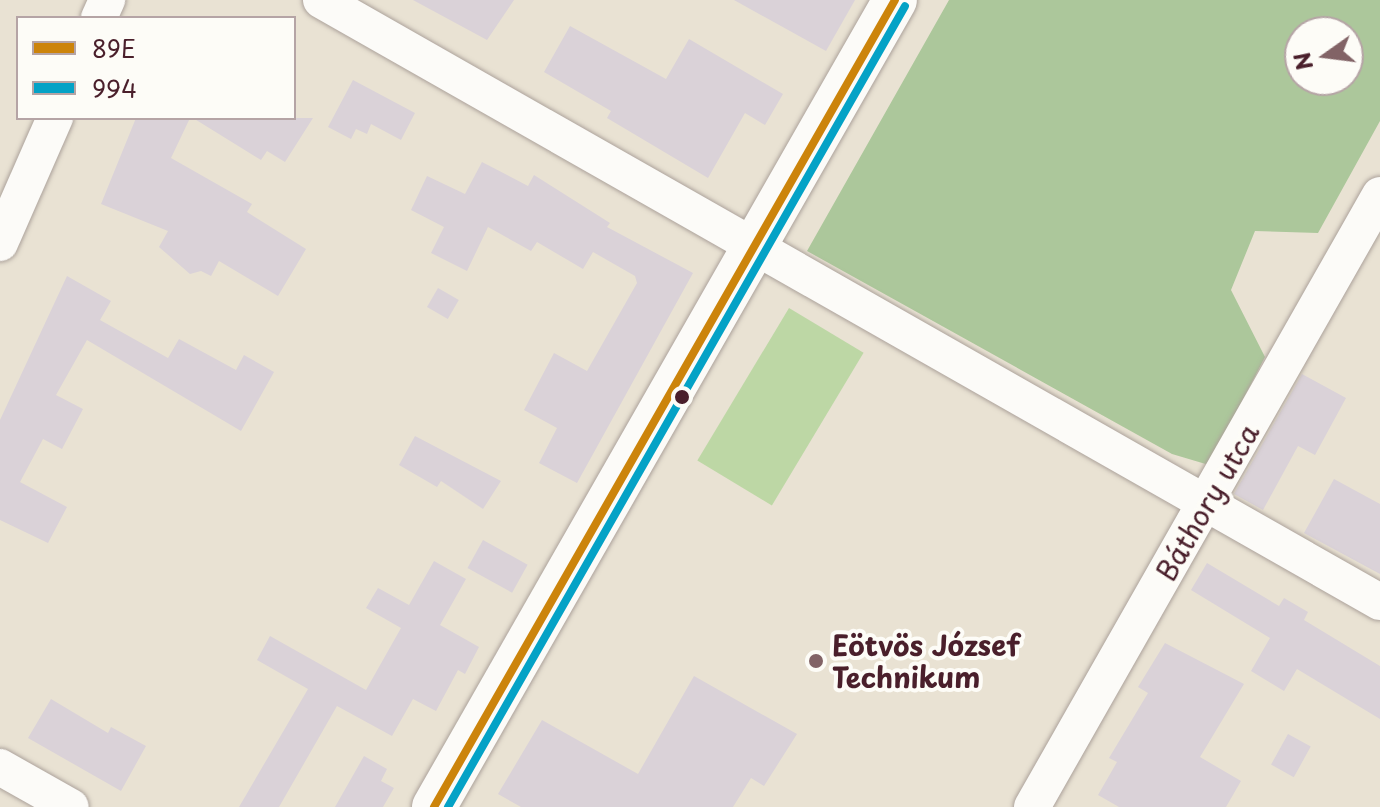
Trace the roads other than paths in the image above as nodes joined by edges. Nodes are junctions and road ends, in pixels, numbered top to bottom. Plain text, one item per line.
1 (321, 0) edge
2 (895, 0) edge
3 (54, 120) edge
4 (1380, 195) edge
5 (0, 243) edge
6 (751, 246) junction
7 (1208, 502) junction
8 (1380, 602) edge
9 (0, 767) edge
10 (71, 807) edge
11 (434, 807) edge
12 (1032, 807) edge

1 - 6 street
2 - 6 street
3 - 5 street
4 - 7 street, Báthory utca
6 - 7 street
6 - 11 street
7 - 8 street
7 - 12 street, Báthory utca
9 - 10 street

